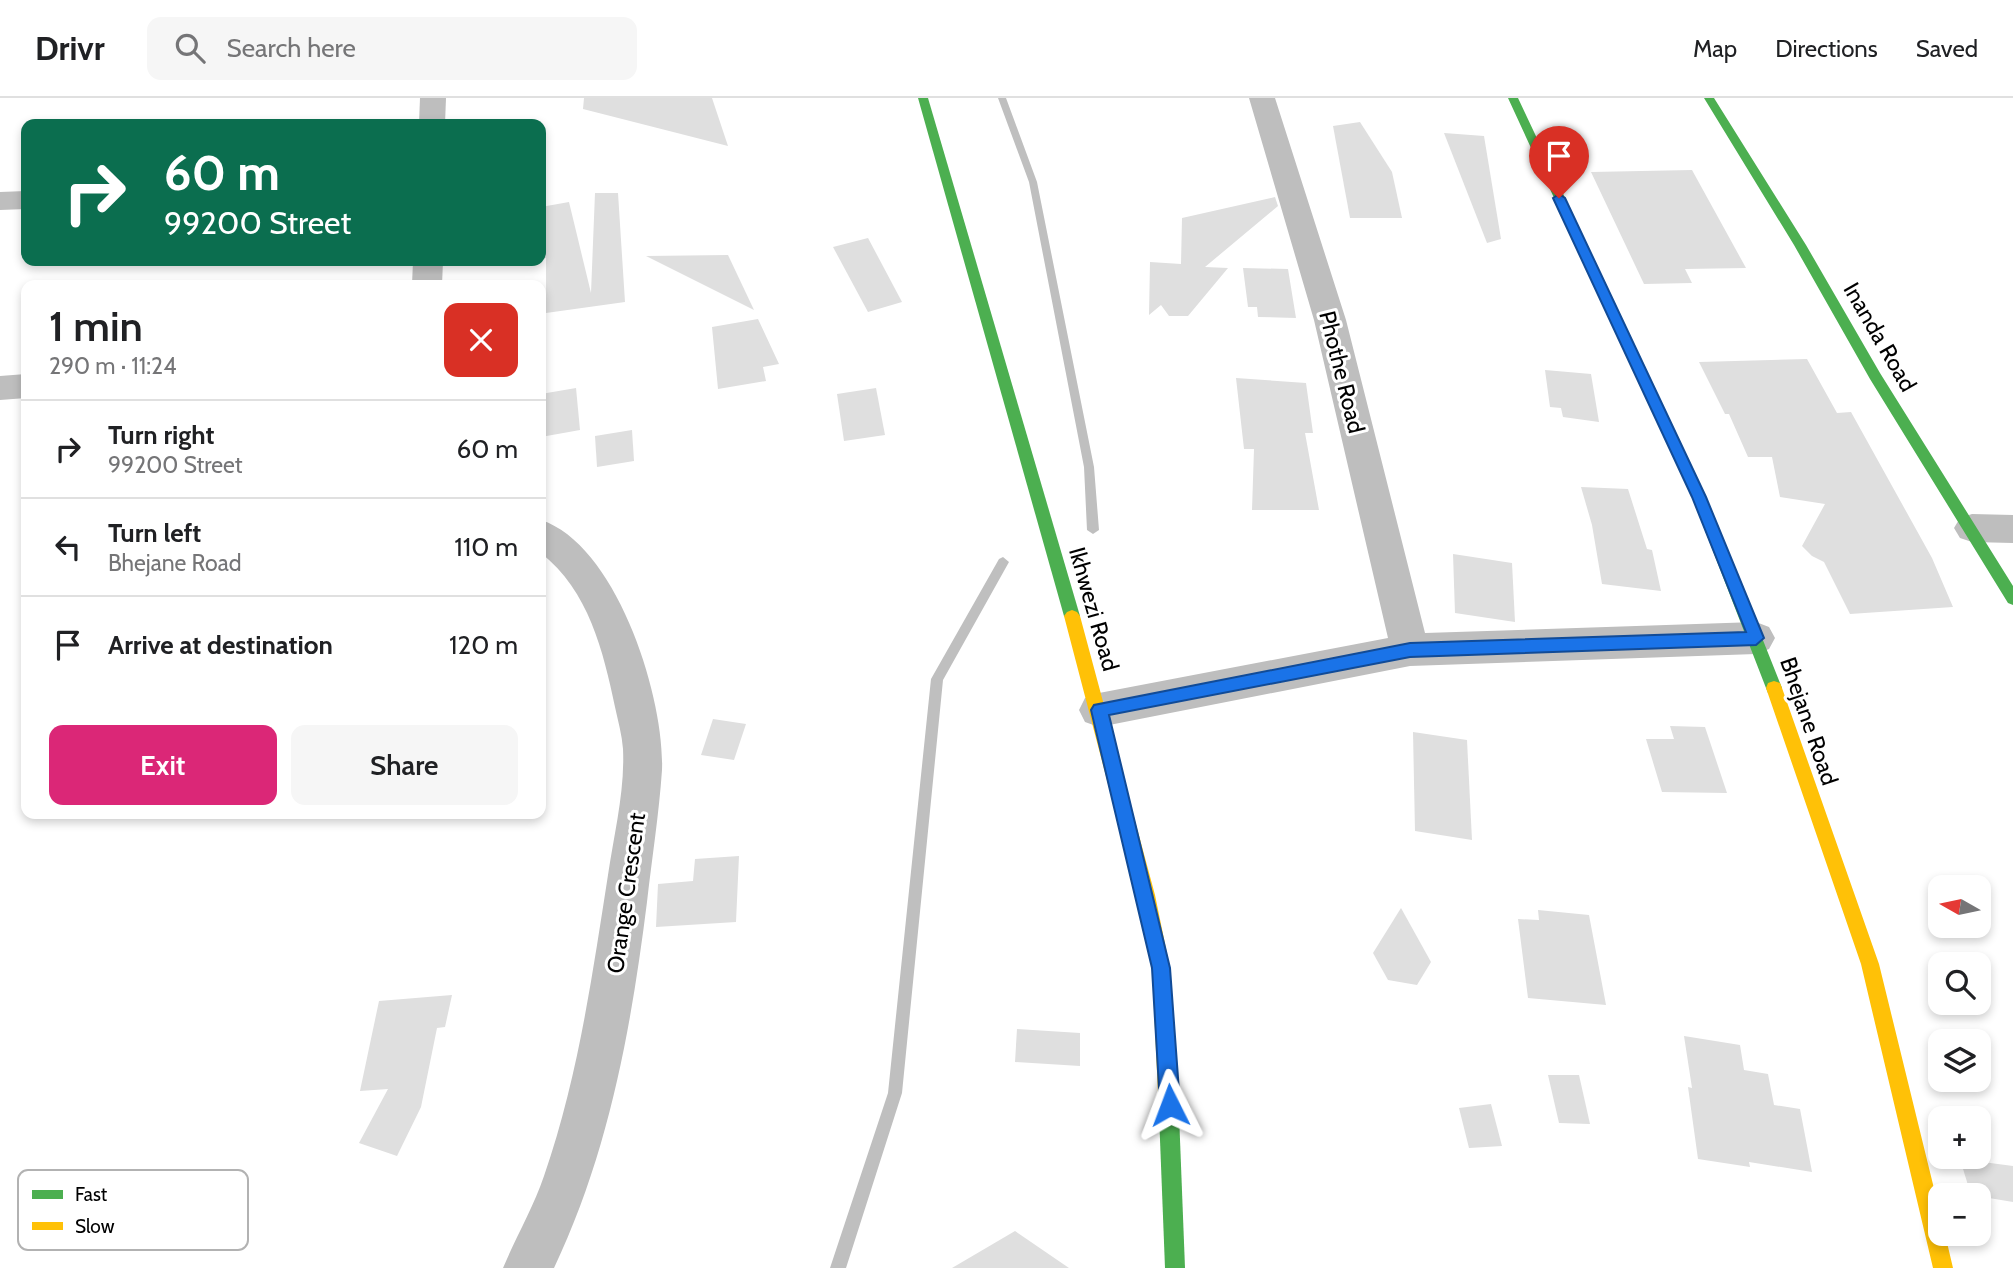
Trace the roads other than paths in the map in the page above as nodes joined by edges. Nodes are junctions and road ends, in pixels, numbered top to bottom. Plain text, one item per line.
1 (433, 98) edge
2 (923, 98) edge
3 (1262, 98) edge
4 (1513, 98) edge
5 (1709, 98) edge
6 (432, 119) edge
7 (21, 200) edge
8 (0, 201) edge
9 (21, 386) edge
10 (0, 388) edge
11 (1972, 528) junction
12 (2013, 529) edge
13 (546, 537) edge
14 (2013, 599) edge
15 (1756, 638) junction
16 (1410, 650) junction
17 (1100, 710) junction
18 (528, 1268) edge
19 (1175, 1268) edge
20 (1943, 1268) edge

1 - 6 street
2 - 17 street, Ikhwezi Road
3 - 16 street, Phothe Road
4 - 15 street, Bhejane Road
5 - 11 street, Inanda Road
7 - 8 street
9 - 10 street
11 - 12 street
11 - 14 street, Inanda Road
13 - 18 street, Orange Crescent
15 - 16 street
15 - 20 street, Bhejane Road
16 - 17 street
17 - 19 street, Ikhwezi Road

